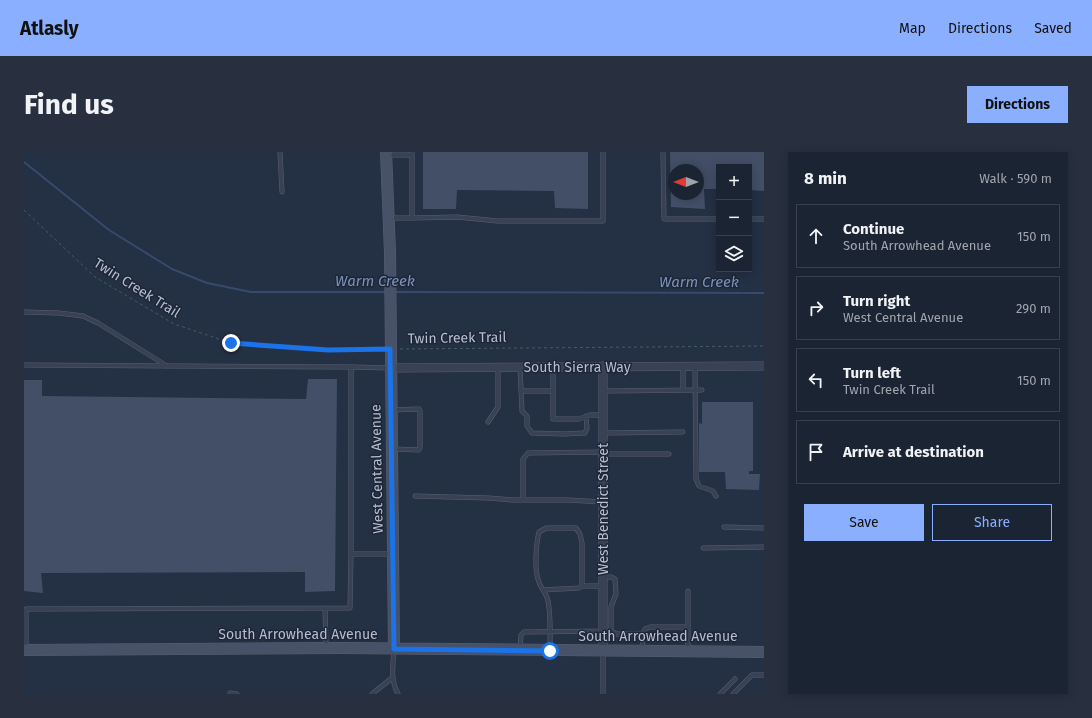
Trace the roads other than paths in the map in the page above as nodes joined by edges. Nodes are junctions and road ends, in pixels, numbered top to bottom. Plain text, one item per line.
1 (280, 152) edge
2 (603, 152) edge
3 (663, 152) edge
4 (386, 154) edge
5 (412, 154) edge
6 (282, 192) dead end
7 (388, 218) junction
8 (412, 218) junction
9 (716, 219) edge
10 (752, 219) edge
11 (764, 219) edge
12 (24, 312) edge
13 (24, 365) edge
14 (603, 366) junction
15 (683, 366) junction
16 (695, 366) junction
17 (764, 366) edge
18 (168, 367) junction
19 (498, 367) junction
20 (520, 367) junction
21 (553, 367) junction
22 (351, 368) junction
23 (390, 368) junction
24 (683, 390) junction
25 (695, 390) junction
26 (702, 390) dead end
27 (553, 391) junction
28 (603, 391) junction
29 (521, 392) junction
30 (391, 410) junction
31 (603, 415) junction
32 (586, 416) junction
33 (488, 422) dead end
34 (603, 432) junction
35 (683, 432) dead end
36 (392, 449) junction
37 (603, 453) junction
38 (669, 454) dead end
39 (415, 496) dead end
40 (716, 496) dead end
41 (523, 500) junction
42 (603, 502) junction
43 (724, 527) dead end
44 (764, 528) edge
45 (764, 547) edge
46 (703, 548) dead end
47 (351, 554) junction
48 (393, 554) junction
49 (603, 581) junction
50 (582, 586) junction
51 (543, 590) junction
52 (688, 591) dead end
53 (325, 608) junction
54 (25, 609) edge
55 (688, 627) junction
56 (607, 631) junction
57 (550, 632) junction
58 (643, 634) junction
59 (326, 649) junction
60 (394, 649) junction
61 (25, 650) edge
62 (520, 650) junction
63 (550, 651) junction
64 (603, 651) junction
65 (642, 651) junction
66 (688, 652) junction
67 (764, 652) edge
68 (764, 675) edge
69 (392, 678) junction
70 (735, 679) dead end
71 (230, 693) edge
72 (237, 694) edge
73 (372, 694) edge
74 (398, 694) edge
75 (603, 694) edge
76 (720, 694) edge
77 (733, 694) edge

1 - 6 lane
2 - 8 lane
3 - 9 lane
4 - 5 lane
4 - 7 street, West Central Avenue
5 - 8 lane
7 - 8 lane
7 - 23 street, West Central Avenue
10 - 11 lane
12 - 18 lane
13 - 18 lane
14 - 15 street, South Sierra Way
14 - 21 street, South Sierra Way
14 - 28 street, West Benedict Street
15 - 16 street, South Sierra Way
15 - 24 lane
16 - 17 street, South Sierra Way
16 - 25 lane
18 - 22 lane
19 - 20 street, South Sierra Way
19 - 23 street, South Sierra Way
19 - 33 lane
20 - 21 street, South Sierra Way
20 - 29 lane
21 - 27 lane
22 - 23 lane
22 - 47 lane
23 - 30 street, West Central Avenue
24 - 25 lane
24 - 28 lane
25 - 26 lane
25 - 40 lane
27 - 29 lane
27 - 32 lane
28 - 31 street, West Benedict Street
29 - 32 lane
30 - 36 street, West Central Avenue
30 - 36 lane
31 - 32 lane
31 - 34 street, West Benedict Street
34 - 35 lane
34 - 37 street, West Benedict Street
36 - 48 street, West Central Avenue
37 - 38 lane
37 - 41 lane
37 - 42 street, West Benedict Street
39 - 41 lane
41 - 42 lane
42 - 49 street, West Benedict Street
43 - 44 lane
45 - 46 lane
47 - 48 lane
47 - 53 lane
48 - 60 street, West Central Avenue
49 - 50 lane
49 - 56 street, West Benedict Street
49 - 56 lane
50 - 51 lane
50 - 51 lane
51 - 57 lane
52 - 55 lane
53 - 54 lane
53 - 59 lane
54 - 61 lane
55 - 58 lane
55 - 66 lane
56 - 57 lane
56 - 58 lane
56 - 64 street, West Benedict Street
57 - 62 lane
57 - 63 lane
58 - 65 lane
59 - 60 street, South Arrowhead Avenue
59 - 61 street, South Arrowhead Avenue
60 - 62 street, South Arrowhead Avenue
60 - 69 lane
62 - 63 street, South Arrowhead Avenue
63 - 64 street, South Arrowhead Avenue
64 - 65 street, South Arrowhead Avenue
64 - 75 lane
65 - 66 street, South Arrowhead Avenue
66 - 67 street, South Arrowhead Avenue
68 - 77 lane
69 - 73 lane
69 - 74 lane
70 - 76 lane
71 - 72 lane

